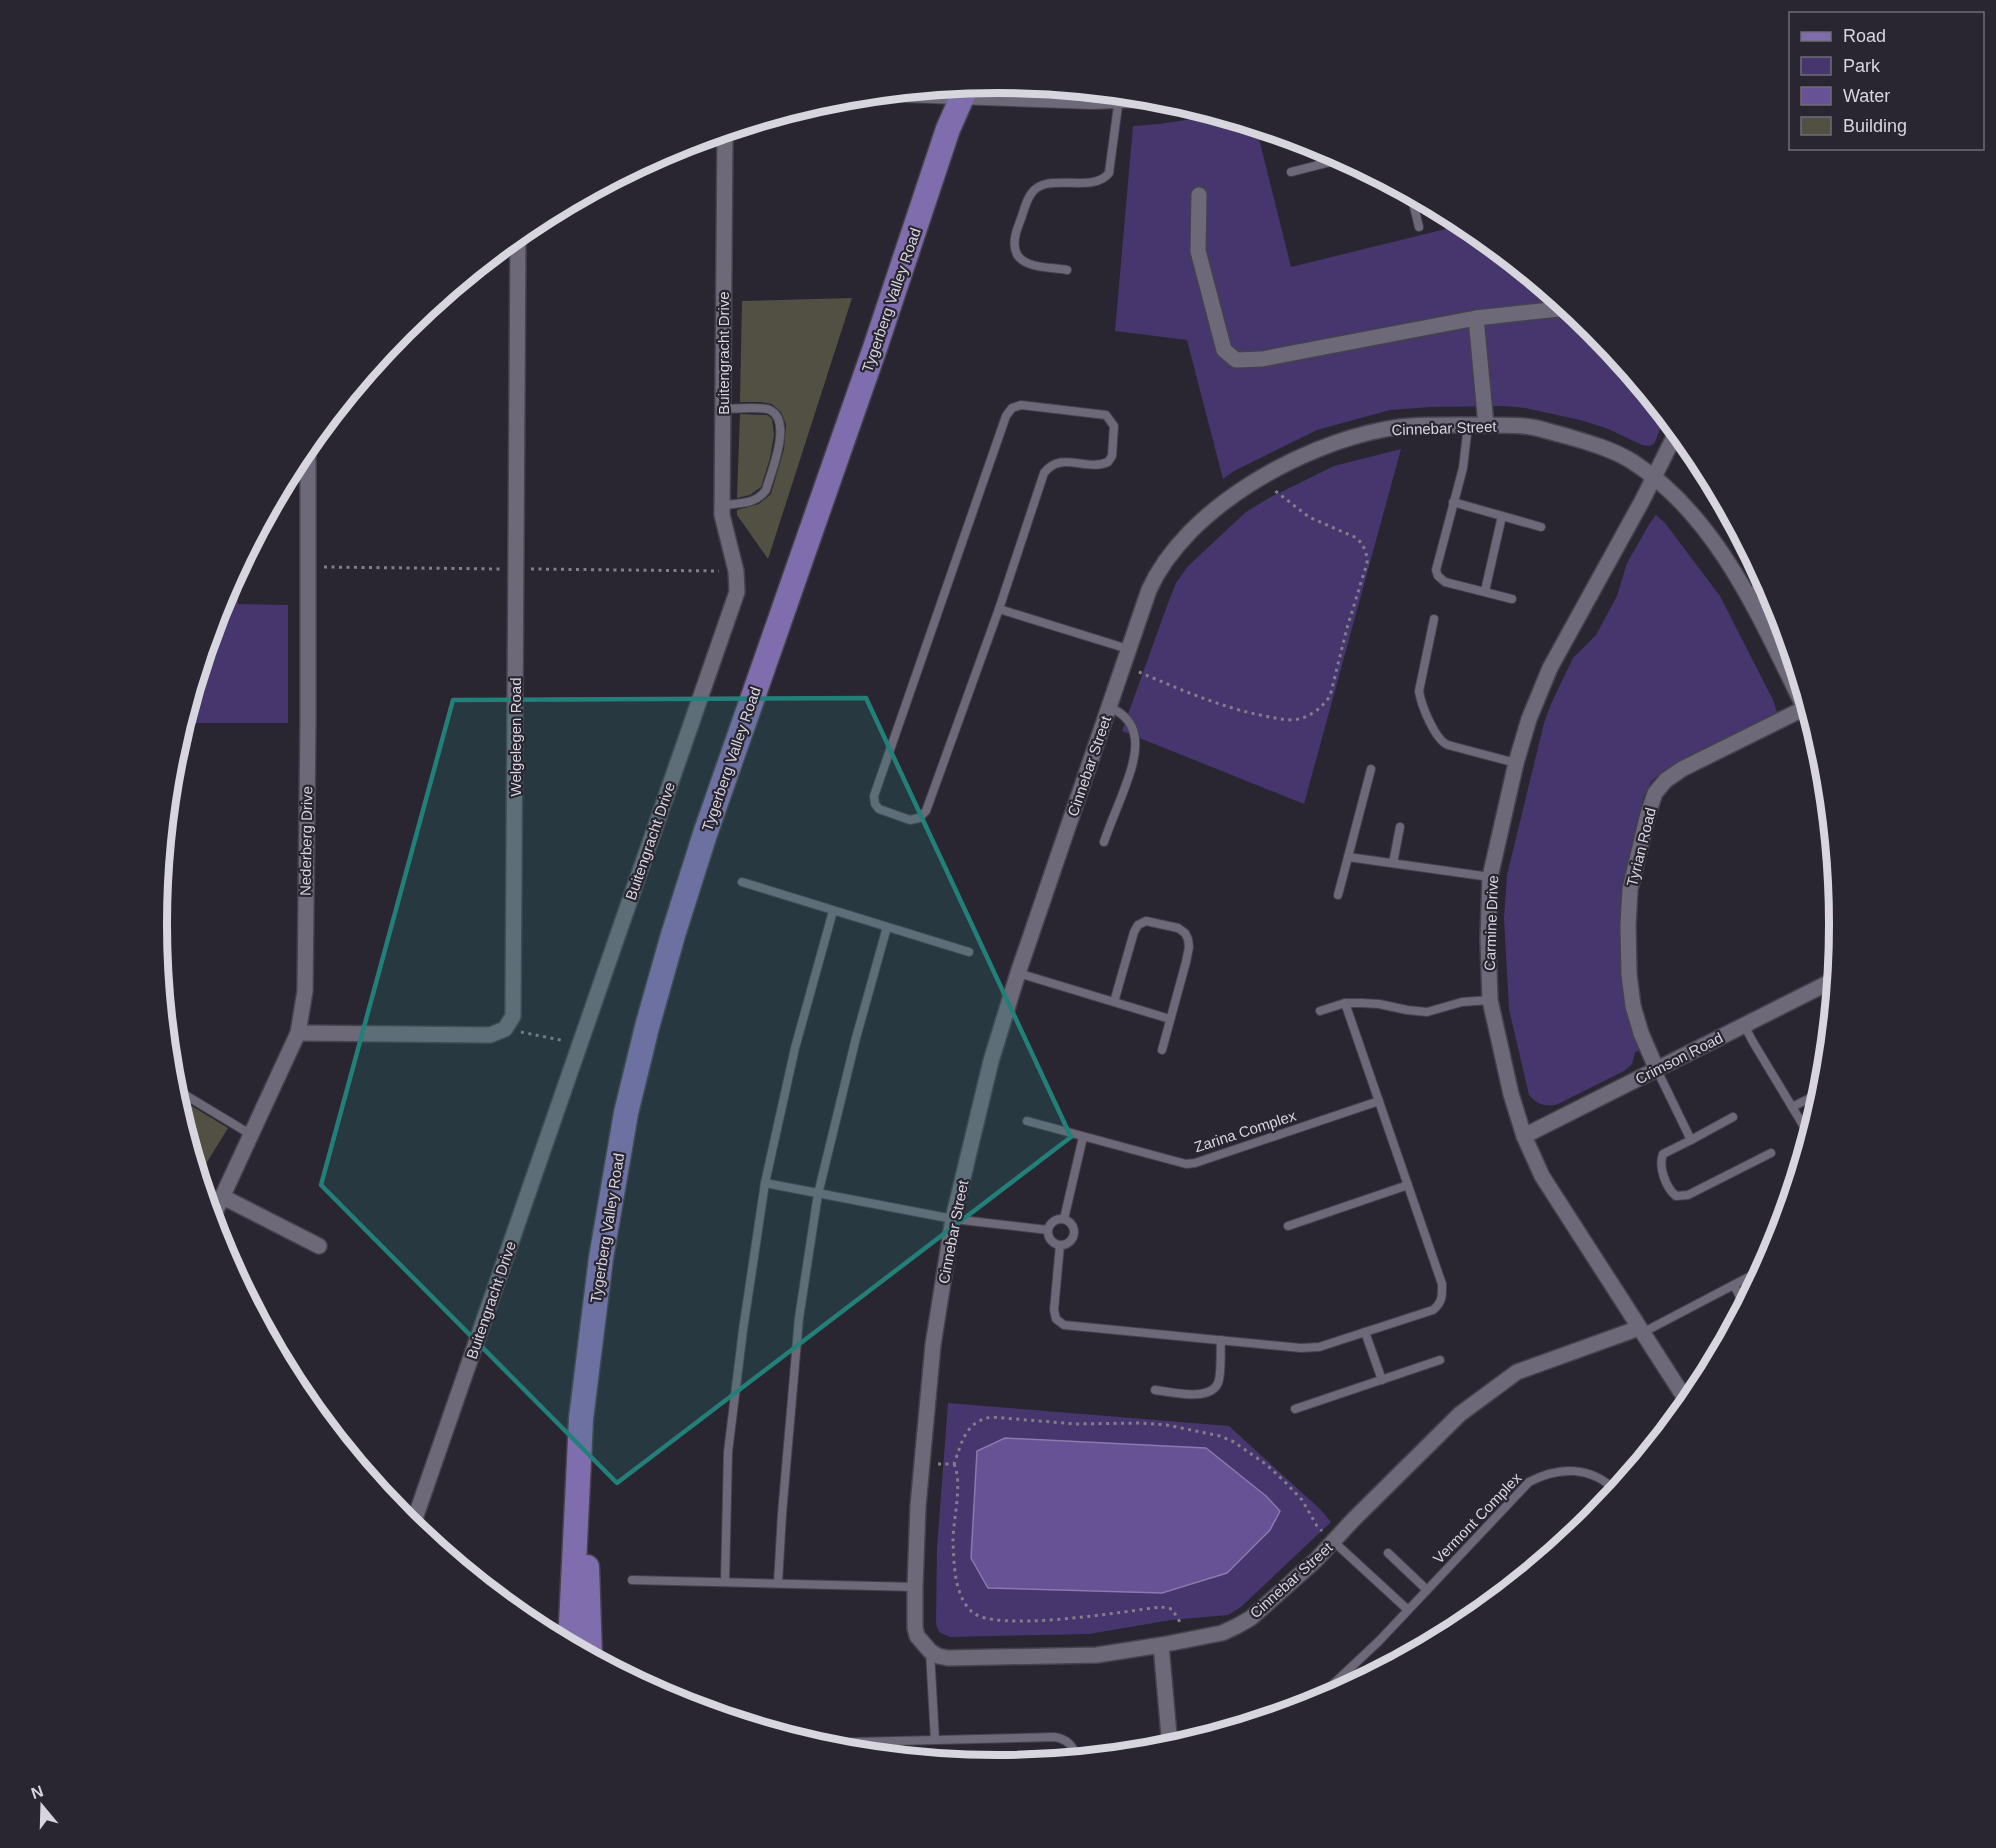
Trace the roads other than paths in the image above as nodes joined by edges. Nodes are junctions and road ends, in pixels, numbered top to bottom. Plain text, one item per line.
1 (964, 94) edge
2 (1118, 102) edge
3 (725, 139) edge
4 (1329, 162) edge
5 (1291, 172) dead end
6 (1199, 195) dead end
7 (1413, 204) edge
8 (1419, 227) dead end
9 (518, 246) edge
10 (1066, 270) dead end
11 (1557, 309) edge
12 (1476, 318) junction
13 (723, 409) junction
14 (1468, 425) junction
15 (1486, 426) junction
16 (1673, 440) edge
17 (308, 461) edge
18 (1653, 479) junction
19 (1453, 502) junction
20 (722, 505) junction
21 (1502, 516) junction
22 (1541, 528) dead end
23 (1758, 588) edge
24 (1485, 591) junction
25 (1746, 594) junction
26 (1512, 599) dead end
27 (999, 609) junction
28 (1434, 619) dead end
29 (1128, 650) junction
30 (1793, 684) edge
31 (1109, 707) junction
32 (1801, 710) edge
33 (1516, 763) junction
34 (1371, 769) dead end
35 (1400, 827) dead end
36 (1104, 842) dead end
37 (1348, 857) junction
38 (1393, 863) junction
39 (1490, 877) junction
40 (742, 882) dead end
41 (1338, 895) dead end
42 (833, 911) junction
43 (887, 927) junction
44 (969, 952) dead end
45 (1018, 973) junction
46 (1826, 984) edge
47 (1490, 1000) junction
48 (1114, 1002) junction
49 (1345, 1003) junction
50 (1320, 1011) dead end
51 (1170, 1019) junction
52 (1744, 1025) junction
53 (298, 1033) junction
54 (1162, 1050) dead end
55 (1657, 1070) junction
56 (185, 1095) edge
57 (1810, 1098) edge
58 (1379, 1101) junction
59 (1792, 1107) junction
60 (1733, 1117) dead end
61 (1027, 1121) dead end
62 (1804, 1126) edge
63 (250, 1134) junction
64 (1524, 1136) junction
65 (1083, 1137) junction
66 (1691, 1140) junction
67 (1771, 1153) dead end
68 (765, 1183) junction
69 (1408, 1185) junction
70 (818, 1194) junction
71 (223, 1197) junction
72 (217, 1208) edge
73 (953, 1219) junction
74 (1064, 1219) junction
75 (1288, 1226) dead end
76 (1048, 1230) junction
77 (1060, 1245) junction
78 (319, 1246) dead end
79 (1750, 1276) edge
80 (1734, 1285) junction
81 (1740, 1297) edge
82 (1640, 1330) junction
83 (1365, 1332) junction
84 (1221, 1340) junction
85 (1440, 1360) dead end
86 (1382, 1380) junction
87 (1155, 1390) dead end
88 (1682, 1395) edge
89 (1295, 1409) dead end
90 (580, 1454) junction
91 (1610, 1486) edge
92 (415, 1517) edge
93 (1329, 1538) junction
94 (1388, 1553) dead end
95 (632, 1580) dead end
96 (725, 1582) junction
97 (778, 1584) junction
98 (915, 1587) junction
99 (1427, 1590) junction
100 (1408, 1610) junction
101 (570, 1637) edge
102 (1161, 1646) junction
103 (590, 1648) edge
104 (930, 1651) junction
105 (1333, 1684) edge
106 (1169, 1737) edge
107 (935, 1740) junction
108 (854, 1742) edge
109 (1074, 1751) edge

1 - 90 main road, Tygerberg Valley Road
2 - 10 lane
3 - 13 street, Buitengracht Drive
4 - 5 lane
6 - 12 street
7 - 8 lane
9 - 53 street, Welgelegen Road
11 - 12 street
12 - 15 street
13 - 20 street, Buitengracht Drive
13 - 20 lane
14 - 15 street, Cinnebar Street
14 - 19 lane
14 - 29 street, Cinnebar Street
15 - 18 street, Cinnebar Street
16 - 18 street, Carmine Drive
17 - 53 street, Nederberg Drive
18 - 25 street, Cinnebar Street
18 - 33 street, Carmine Drive
19 - 21 lane
19 - 24 lane
20 - 92 street, Buitengracht Drive
21 - 22 lane
21 - 24 lane
23 - 25 lane
24 - 26 lane
25 - 30 street, Cinnebar Street
27 - 27 lane
27 - 29 lane
28 - 33 lane
29 - 31 street, Cinnebar Street
31 - 36 lane
31 - 45 street, Cinnebar Street
32 - 55 street, Tyrian Road
33 - 39 street, Carmine Drive
34 - 37 lane
35 - 38 lane
37 - 38 lane
37 - 41 lane
38 - 39 lane
39 - 47 street, Carmine Drive
40 - 42 lane
42 - 43 lane
42 - 68 lane
43 - 44 lane
43 - 70 lane
45 - 48 lane
45 - 73 street, Cinnebar Street
46 - 52 street, Crimson Road
47 - 49 lane
47 - 64 street, Carmine Drive
48 - 51 lane
48 - 51 lane
49 - 50 lane
49 - 58 lane
51 - 54 lane
52 - 55 street, Crimson Road
52 - 59 lane
53 - 63 street, Nederberg Drive
55 - 64 street, Crimson Road
55 - 66 lane
56 - 63 lane
57 - 59 lane
58 - 65 lane, Zarina Complex
58 - 69 lane
59 - 62 lane
60 - 66 lane
61 - 65 lane, Zarina Complex
63 - 71 street, Nederberg Drive
64 - 82 street, Carmine Drive
65 - 74 lane
66 - 67 lane
68 - 70 lane
68 - 96 lane
69 - 75 lane
69 - 83 lane
70 - 73 lane
70 - 97 lane
71 - 72 street, Nederberg Drive
71 - 78 street
73 - 76 lane
73 - 98 street, Cinnebar Street
74 - 76 lane
74 - 77 lane
76 - 77 lane
77 - 84 lane
79 - 80 lane
80 - 81 lane
80 - 82 lane
82 - 88 street, Carmine Drive
82 - 93 street, Cinnebar Street
83 - 84 lane
83 - 86 lane
84 - 87 lane
85 - 86 lane
86 - 89 lane
90 - 101 main road, Tygerberg Valley Road
90 - 103 main road, Tygerberg Valley Road
91 - 99 lane, Vermont Complex
93 - 100 lane
93 - 102 street, Cinnebar Street
94 - 99 lane
95 - 96 lane
96 - 97 lane
97 - 98 lane
98 - 104 street, Cinnebar Street
99 - 100 lane, Vermont Complex
100 - 105 lane, Vermont Complex
102 - 104 street, Cinnebar Street
102 - 106 street
104 - 107 lane
107 - 108 lane
107 - 109 lane

